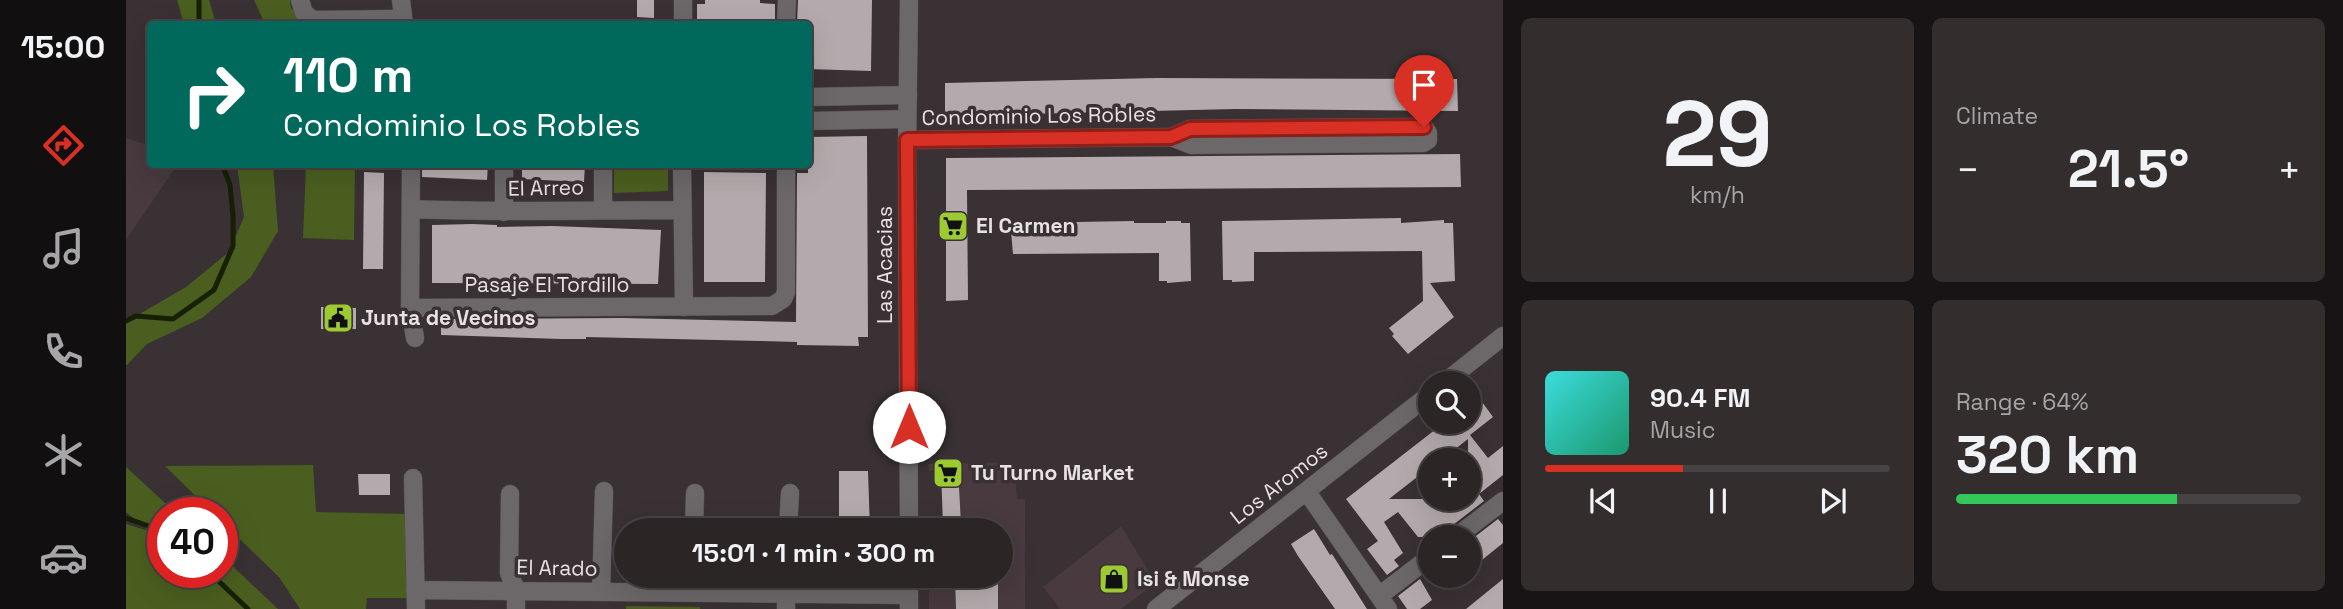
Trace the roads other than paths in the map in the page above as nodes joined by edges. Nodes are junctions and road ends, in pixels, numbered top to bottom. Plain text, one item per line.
1 (300, 0) edge
2 (401, 0) edge
3 (683, 0) edge
4 (787, 0) edge
5 (909, 0) edge
6 (395, 21) edge
7 (402, 21) edge
8 (683, 21) edge
9 (786, 21) edge
10 (908, 94) junction
11 (812, 97) edge
12 (907, 119) junction
13 (812, 121) edge
14 (1171, 137) junction
15 (907, 140) junction
16 (411, 168) edge
17 (504, 168) edge
18 (603, 168) edge
19 (682, 168) edge
20 (786, 168) edge
21 (411, 209) junction
22 (603, 209) junction
23 (682, 210) junction
24 (504, 212) junction
25 (684, 307) junction
26 (410, 308) junction
27 (1503, 336) edge
28 (415, 338) dead end
29 (1459, 371) edge
30 (1418, 404) edge
31 (413, 478) dead end
32 (604, 491) dead end
33 (1307, 492) junction
34 (695, 493) dead end
35 (790, 493) dead end
36 (510, 494) dead end
37 (1503, 501) edge
38 (694, 518) edge
39 (789, 518) edge
40 (909, 518) edge
41 (1471, 525) edge
42 (1418, 568) edge
43 (668, 588) edge
44 (734, 588) edge
45 (415, 590) junction
46 (516, 590) junction
47 (786, 593) edge
48 (608, 598) edge
49 (909, 602) edge
50 (1383, 602) edge
51 (416, 609) edge
52 (516, 609) edge
53 (1156, 609) edge

1 - 6 street
2 - 7 street
3 - 8 street
4 - 9 street
5 - 10 street, Las Acacias
10 - 11 street
10 - 12 street, Las Acacias
12 - 13 street
12 - 15 street, Las Acacias
14 - 14 street, Condominio Los Robles
14 - 15 street, Condominio Los Robles
15 - 40 street, Las Acacias
16 - 21 street
17 - 24 street
18 - 22 street
19 - 23 street
20 - 25 street, Pasaje El Tordillo
21 - 24 street, El Arreo
21 - 26 street
22 - 23 street, El Arreo
22 - 24 street, El Arreo
23 - 25 street
25 - 26 street, Pasaje El Tordillo
26 - 28 street
27 - 29 street
30 - 33 street, Los Aromos
31 - 45 street
32 - 48 street
33 - 50 street
33 - 53 street, Los Aromos
34 - 38 street
35 - 39 street
36 - 46 street
37 - 41 street
42 - 50 street
43 - 48 street, El Arado
44 - 47 street, El Arado
45 - 46 street, El Arado
45 - 51 street
46 - 48 street, El Arado
46 - 52 street
47 - 49 street, El Arado

